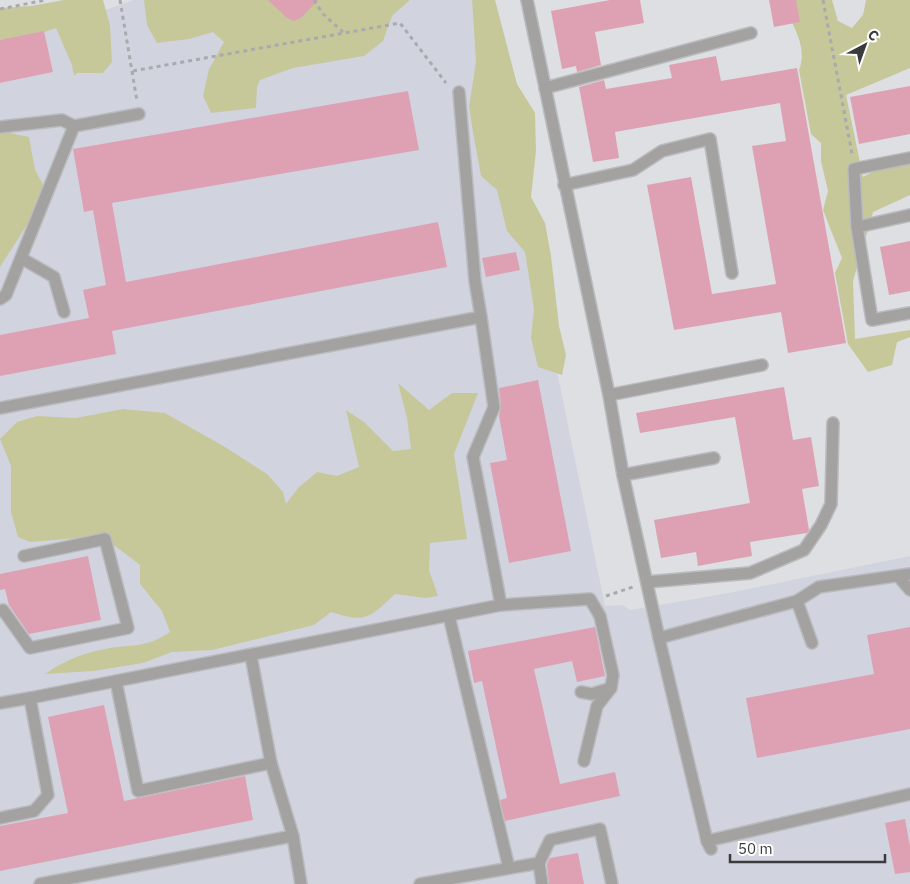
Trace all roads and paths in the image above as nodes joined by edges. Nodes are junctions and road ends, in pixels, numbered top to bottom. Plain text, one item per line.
1 (46, 0) edge
2 (120, 0) edge
3 (314, 0) edge
4 (527, 0) edge
5 (823, 0) edge
6 (23, 2) edge
7 (0, 9) edge
8 (342, 32) junction
9 (751, 33) dead end
10 (134, 70) junction
11 (545, 88) junction
12 (459, 92) joint
13 (139, 114) joint
14 (74, 126) junction
15 (0, 127) edge
16 (910, 158) edge
17 (854, 169) junction
18 (564, 184) junction
19 (910, 215) edge
20 (858, 227) junction
21 (21, 258) junction
22 (732, 273) dead end
23 (0, 299) edge
24 (64, 312) dead end
25 (910, 313) edge
26 (481, 318) junction
27 (762, 365) dead end
28 (609, 394) junction
29 (0, 408) edge
30 (833, 423) dead end
31 (714, 458) dead end
32 (623, 475) junction
33 (24, 556) dead end
34 (910, 574) edge
35 (898, 576) junction
36 (647, 582) junction
37 (910, 590) edge
38 (590, 599) junction
39 (797, 602) junction
40 (501, 605) junction
41 (0, 611) edge
42 (449, 616) junction
43 (659, 638) junction
44 (812, 643) dead end
45 (251, 656) junction
46 (116, 681) junction
47 (611, 688) junction
48 (581, 692) dead end
49 (30, 698) junction
50 (0, 703) edge
51 (584, 761) dead end
52 (271, 763) junction
53 (910, 794) edge
54 (0, 818) edge
55 (293, 836) junction
56 (539, 863) junction
57 (509, 868) junction
58 (445, 882) edge
59 (40, 884) edge
60 (301, 884) edge
61 (420, 884) edge
62 (542, 884) edge
63 (612, 884) edge

1 - 6 path
2 - 10 path
3 - 8 path
4 - 11 lane
5 - 17 path
6 - 7 path
8 - 10 path
8 - 12 path
9 - 11 lane
10 - 13 path
11 - 18 lane
12 - 26 lane
13 - 14 lane
14 - 15 lane
14 - 21 lane
16 - 17 lane
17 - 20 lane
18 - 22 lane
18 - 28 lane
19 - 20 lane
20 - 25 lane
21 - 23 lane
21 - 24 lane
26 - 29 lane
26 - 40 lane
27 - 28 lane
28 - 32 lane
30 - 36 lane
31 - 32 lane
32 - 36 lane
33 - 41 lane
34 - 35 lane
35 - 37 lane
35 - 39 lane
36 - 38 path
36 - 43 lane
38 - 40 lane
38 - 47 lane
39 - 43 lane
39 - 44 lane
40 - 42 lane
42 - 45 lane
42 - 57 lane
43 - 53 lane
45 - 46 lane
45 - 52 lane
46 - 49 lane
46 - 52 lane
47 - 48 lane
47 - 51 lane
49 - 50 lane
49 - 54 lane
52 - 55 lane
55 - 59 lane
55 - 60 lane
56 - 57 lane
56 - 62 lane
56 - 63 lane
57 - 58 lane
58 - 61 lane

